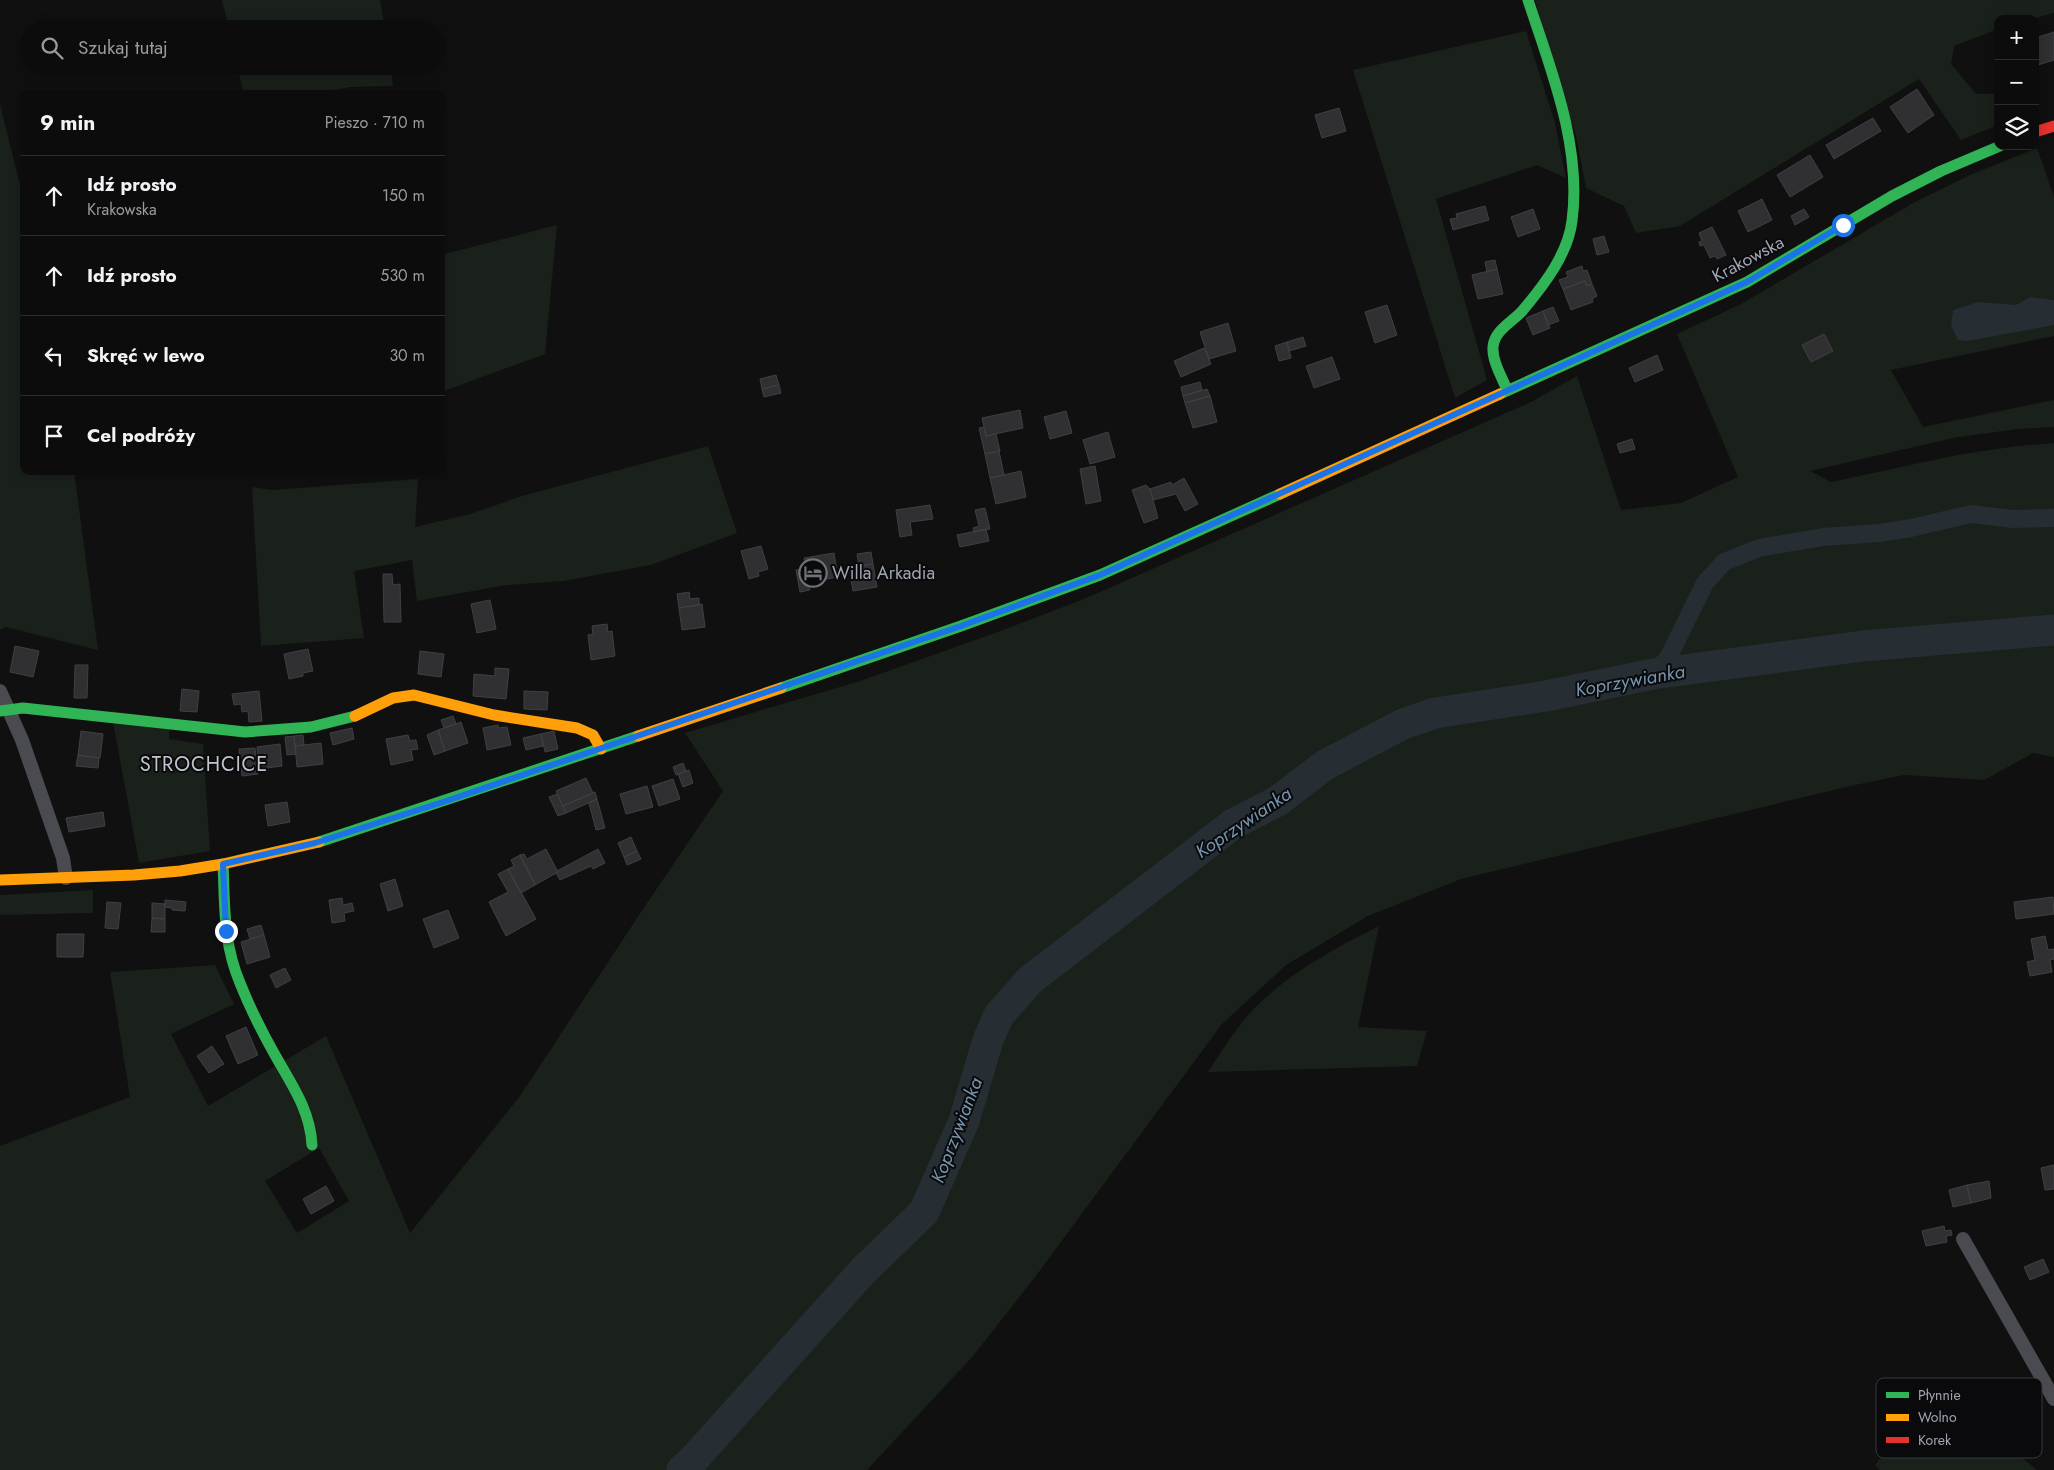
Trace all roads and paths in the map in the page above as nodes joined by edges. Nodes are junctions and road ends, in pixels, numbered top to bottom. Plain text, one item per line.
1 (1528, 0) edge
2 (2054, 126) edge
3 (2039, 131) edge
4 (1994, 149) edge
5 (1507, 390) junction
6 (0, 691) edge
7 (4, 710) edge
8 (601, 749) junction
9 (223, 864) junction
10 (66, 878) junction
11 (0, 880) edge
12 (312, 1145) dead end
13 (1963, 1239) dead end
14 (2054, 1399) edge

1 - 5 main road
2 - 3 main road
4 - 5 main road, Krakowska
5 - 8 main road, Krakowska
6 - 7 street
7 - 8 main road
7 - 10 street
8 - 9 main road, Krakowska
9 - 10 main road, Krakowska
9 - 12 main road
10 - 11 main road, Krakowska
13 - 14 street

